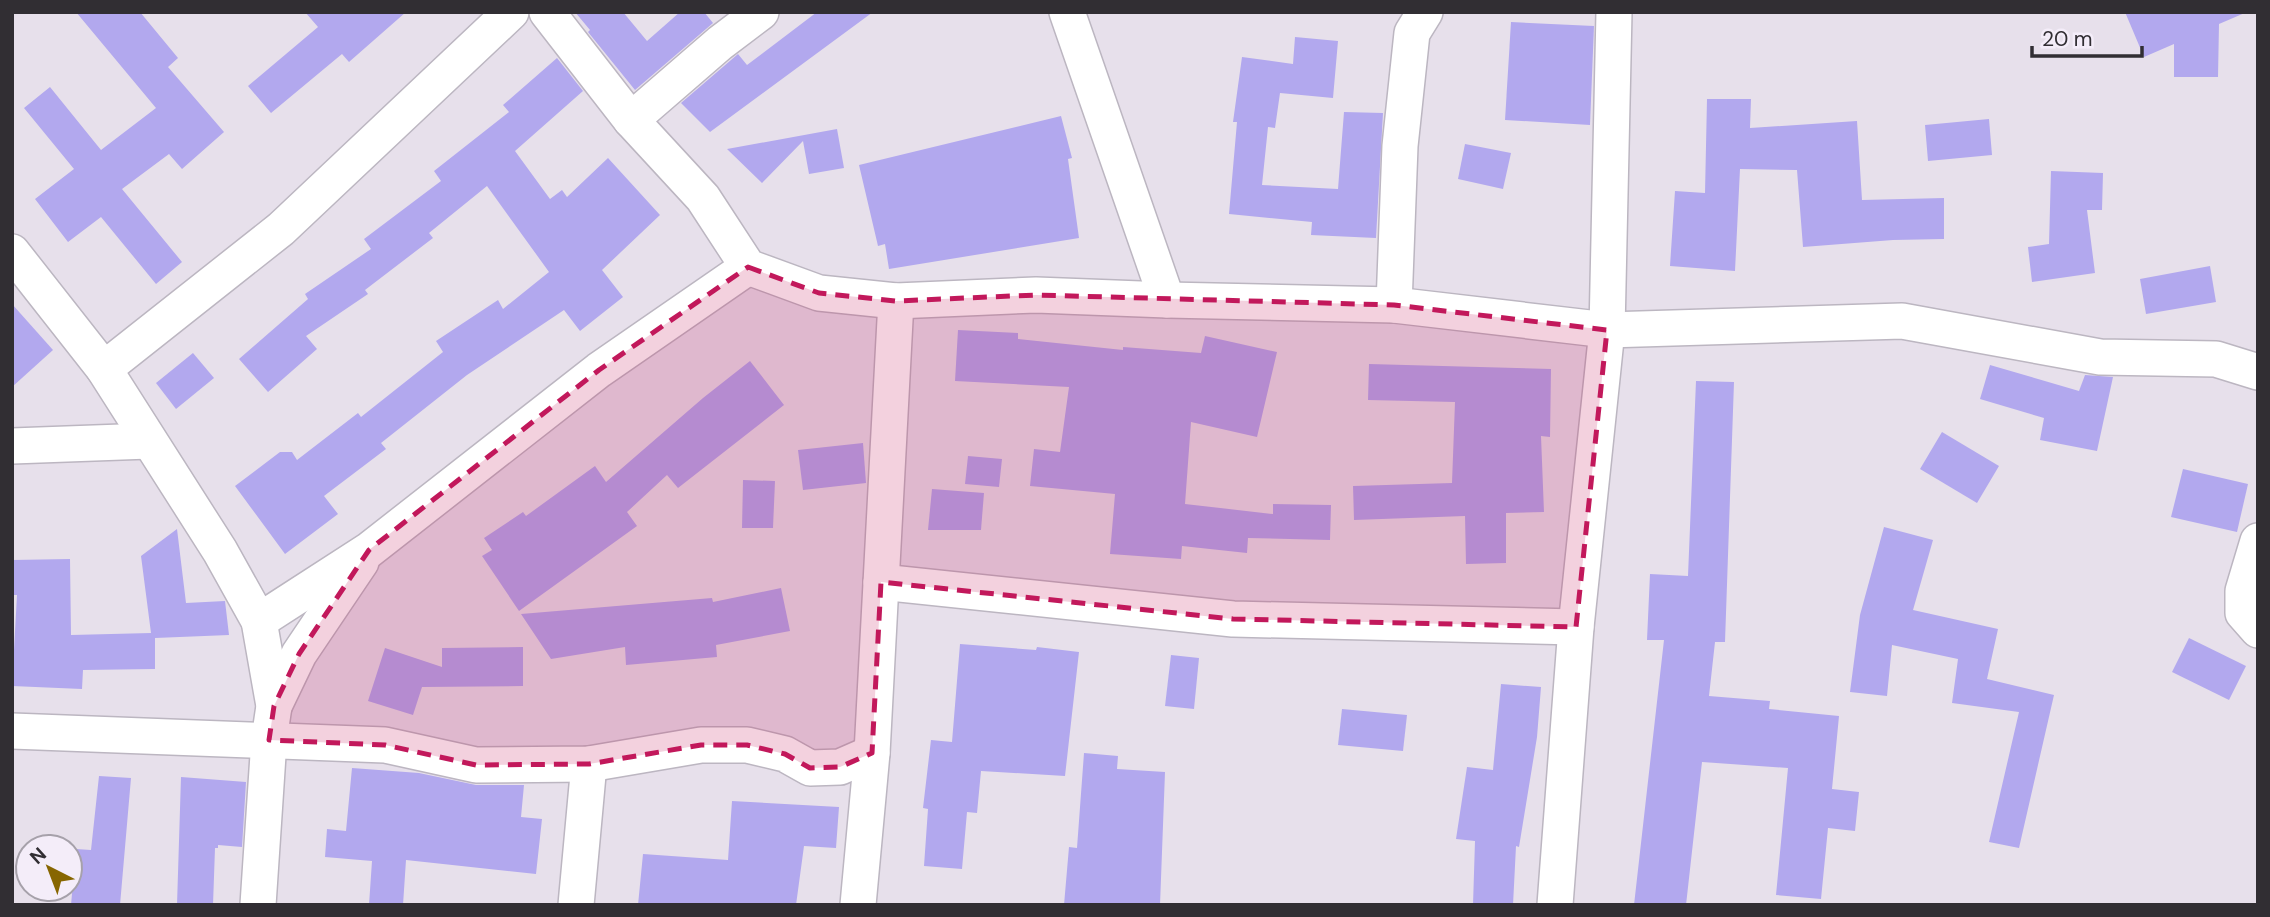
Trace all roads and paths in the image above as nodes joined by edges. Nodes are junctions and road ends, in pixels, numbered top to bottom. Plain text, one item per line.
1 (511, 12) edge
2 (547, 12) edge
3 (761, 12) edge
4 (1067, 12) edge
5 (1425, 12) edge
6 (1614, 12) edge
7 (631, 120) junction
8 (12, 252) edge
9 (748, 267) junction
10 (1167, 300) junction
11 (896, 301) junction
12 (1394, 305) junction
13 (1607, 330) junction
14 (104, 369) junction
15 (2258, 372) edge
16 (149, 442) junction
17 (12, 446) edge
18 (2258, 541) edge
19 (369, 550) junction
20 (881, 582) junction
21 (259, 621) junction
22 (1576, 627) junction
23 (2258, 630) edge
24 (274, 706) junction
25 (12, 731) edge
26 (269, 740) junction
27 (872, 754) junction
28 (589, 764) junction
29 (258, 905) edge
30 (576, 905) edge
31 (858, 905) edge
32 (1555, 905) edge

1 - 14 street
2 - 7 street
3 - 7 street
4 - 10 street
5 - 12 street
6 - 13 street
7 - 9 street
8 - 14 street
9 - 11 street
9 - 19 street
10 - 11 street
10 - 12 street
11 - 20 street
12 - 13 street
13 - 15 street
13 - 22 street
14 - 16 street
16 - 17 street
16 - 21 street
18 - 23 street
19 - 21 street
19 - 24 street
20 - 22 street
20 - 27 street
21 - 24 street
22 - 32 street
24 - 26 street
25 - 26 street
26 - 28 street
26 - 29 street
27 - 28 street
27 - 31 street
28 - 30 street

